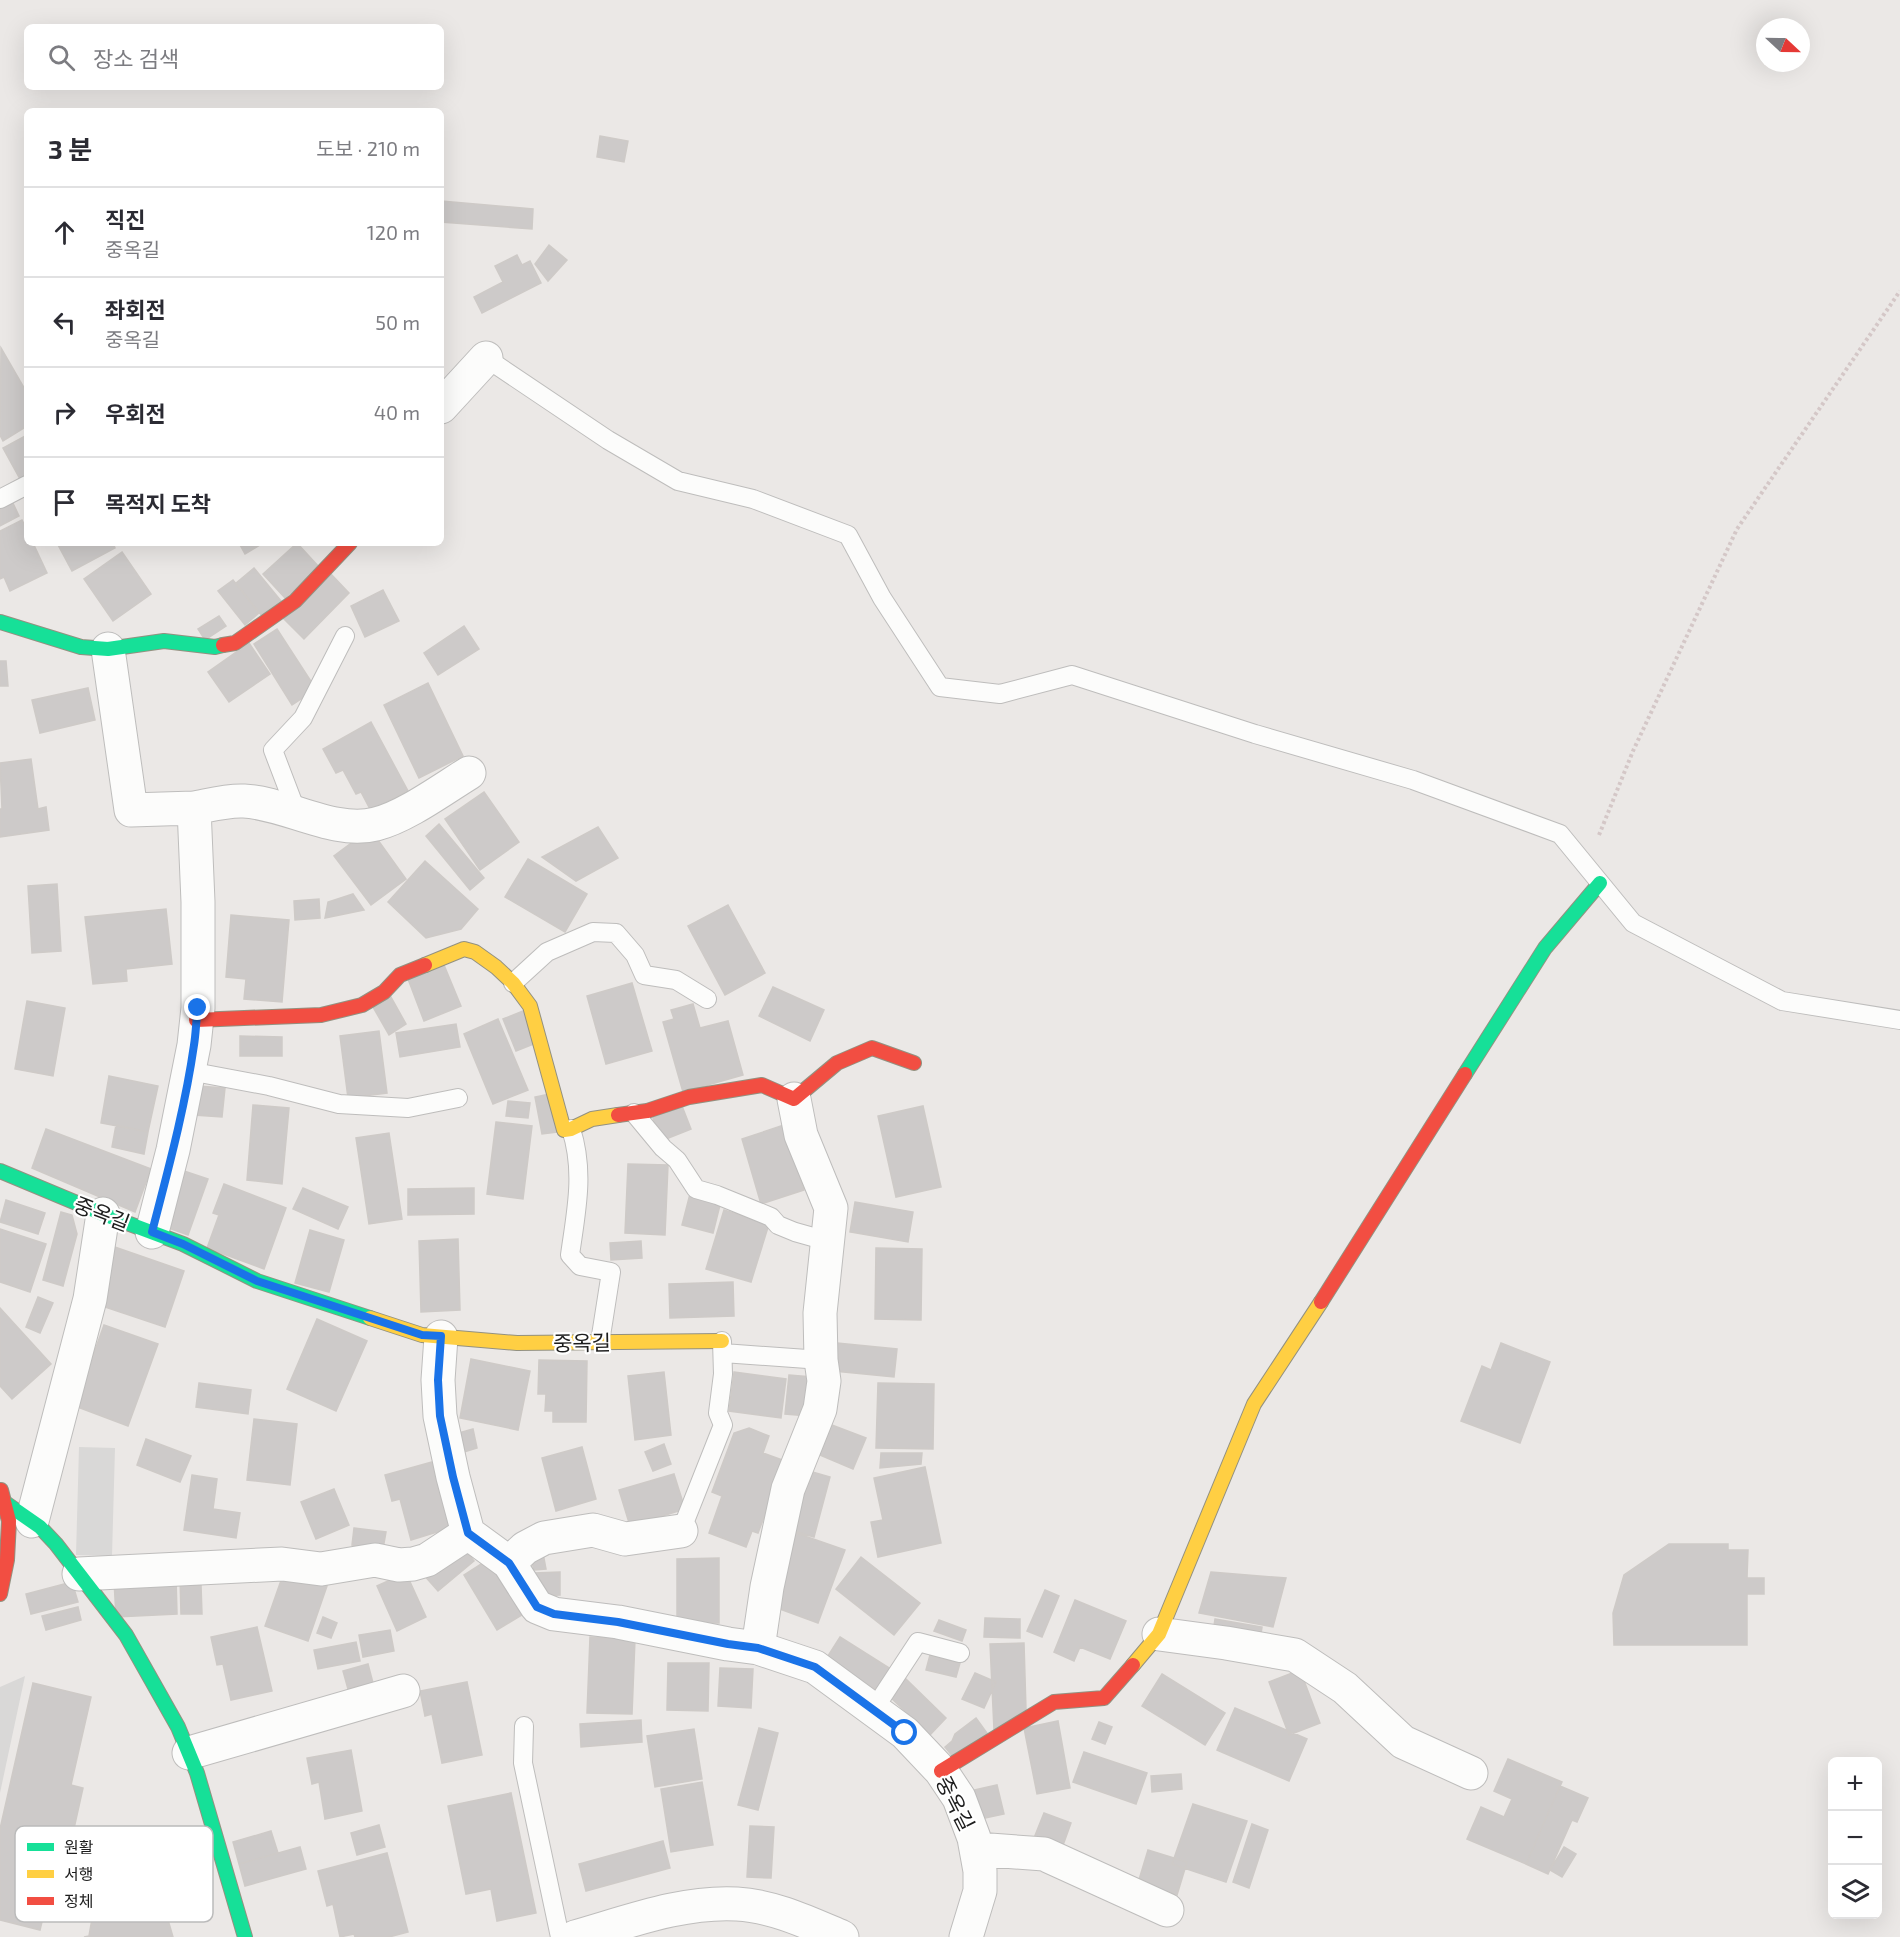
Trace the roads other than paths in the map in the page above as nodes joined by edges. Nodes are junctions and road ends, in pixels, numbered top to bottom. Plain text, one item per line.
1 (486, 358) joint
2 (444, 404) edge
3 (24, 487) edge
4 (0, 500) edge
5 (347, 546) edge
6 (0, 622) edge
7 (345, 636) dead end
8 (108, 649) junction
9 (469, 773) dead end
10 (194, 808) junction
11 (297, 813) junction
12 (1600, 883) junction
13 (513, 983) junction
14 (706, 999) dead end
15 (196, 1020) junction
16 (1900, 1020) edge
17 (914, 1063) dead end
18 (189, 1071) junction
19 (458, 1098) dead end
20 (794, 1099) junction
21 (634, 1113) junction
22 (571, 1130) junction
23 (0, 1172) edge
24 (103, 1214) junction
25 (152, 1232) junction
26 (827, 1241) junction
27 (441, 1336) junction
28 (600, 1342) junction
29 (722, 1347) junction
30 (821, 1360) junction
31 (0, 1486) edge
32 (4, 1502) junction
33 (32, 1521) junction
34 (681, 1531) joint
35 (468, 1533) junction
36 (509, 1563) junction
37 (79, 1574) junction
38 (0, 1594) edge
39 (1159, 1634) junction
40 (758, 1648) junction
41 (960, 1653) dead end
42 (403, 1691) dead end
43 (874, 1709) junction
44 (524, 1726) dead end
45 (189, 1753) junction
46 (941, 1772) junction
47 (1471, 1773) dead end
48 (213, 1826) edge
49 (213, 1828) edge
50 (976, 1849) junction
51 (1167, 1910) dead end
52 (245, 1937) edge
53 (560, 1937) edge
54 (575, 1937) edge
55 (842, 1937) edge
56 (966, 1937) edge

1 - 2 street
1 - 12 lane
3 - 4 lane
5 - 8 street
6 - 8 street
7 - 11 lane
8 - 10 street
9 - 11 street
10 - 11 street
10 - 15 street
12 - 16 lane
12 - 39 street
13 - 14 lane
13 - 15 street
13 - 22 street
15 - 18 street
17 - 20 street
18 - 19 lane
18 - 25 street
20 - 21 street
20 - 26 street
21 - 22 street
21 - 26 lane
22 - 28 lane
23 - 24 street, 중옥길
24 - 25 street, 중옥길
24 - 33 street
25 - 27 street, 중옥길
26 - 30 street
27 - 28 street, 중옥길
27 - 35 street
28 - 29 street, 중옥길
29 - 30 lane
29 - 34 lane
30 - 40 street
31 - 32 street
32 - 33 street
32 - 38 street
33 - 37 street
34 - 36 street
35 - 36 street, 중옥길
35 - 37 street
36 - 40 street, 중옥길
37 - 45 street
39 - 46 street
39 - 47 street
40 - 43 street, 중옥길
41 - 43 lane
42 - 45 street
43 - 46 street, 중옥길
44 - 53 lane
45 - 48 street
46 - 50 street, 중옥길
49 - 52 street
50 - 51 street
50 - 56 street, 중옥길
54 - 55 street

